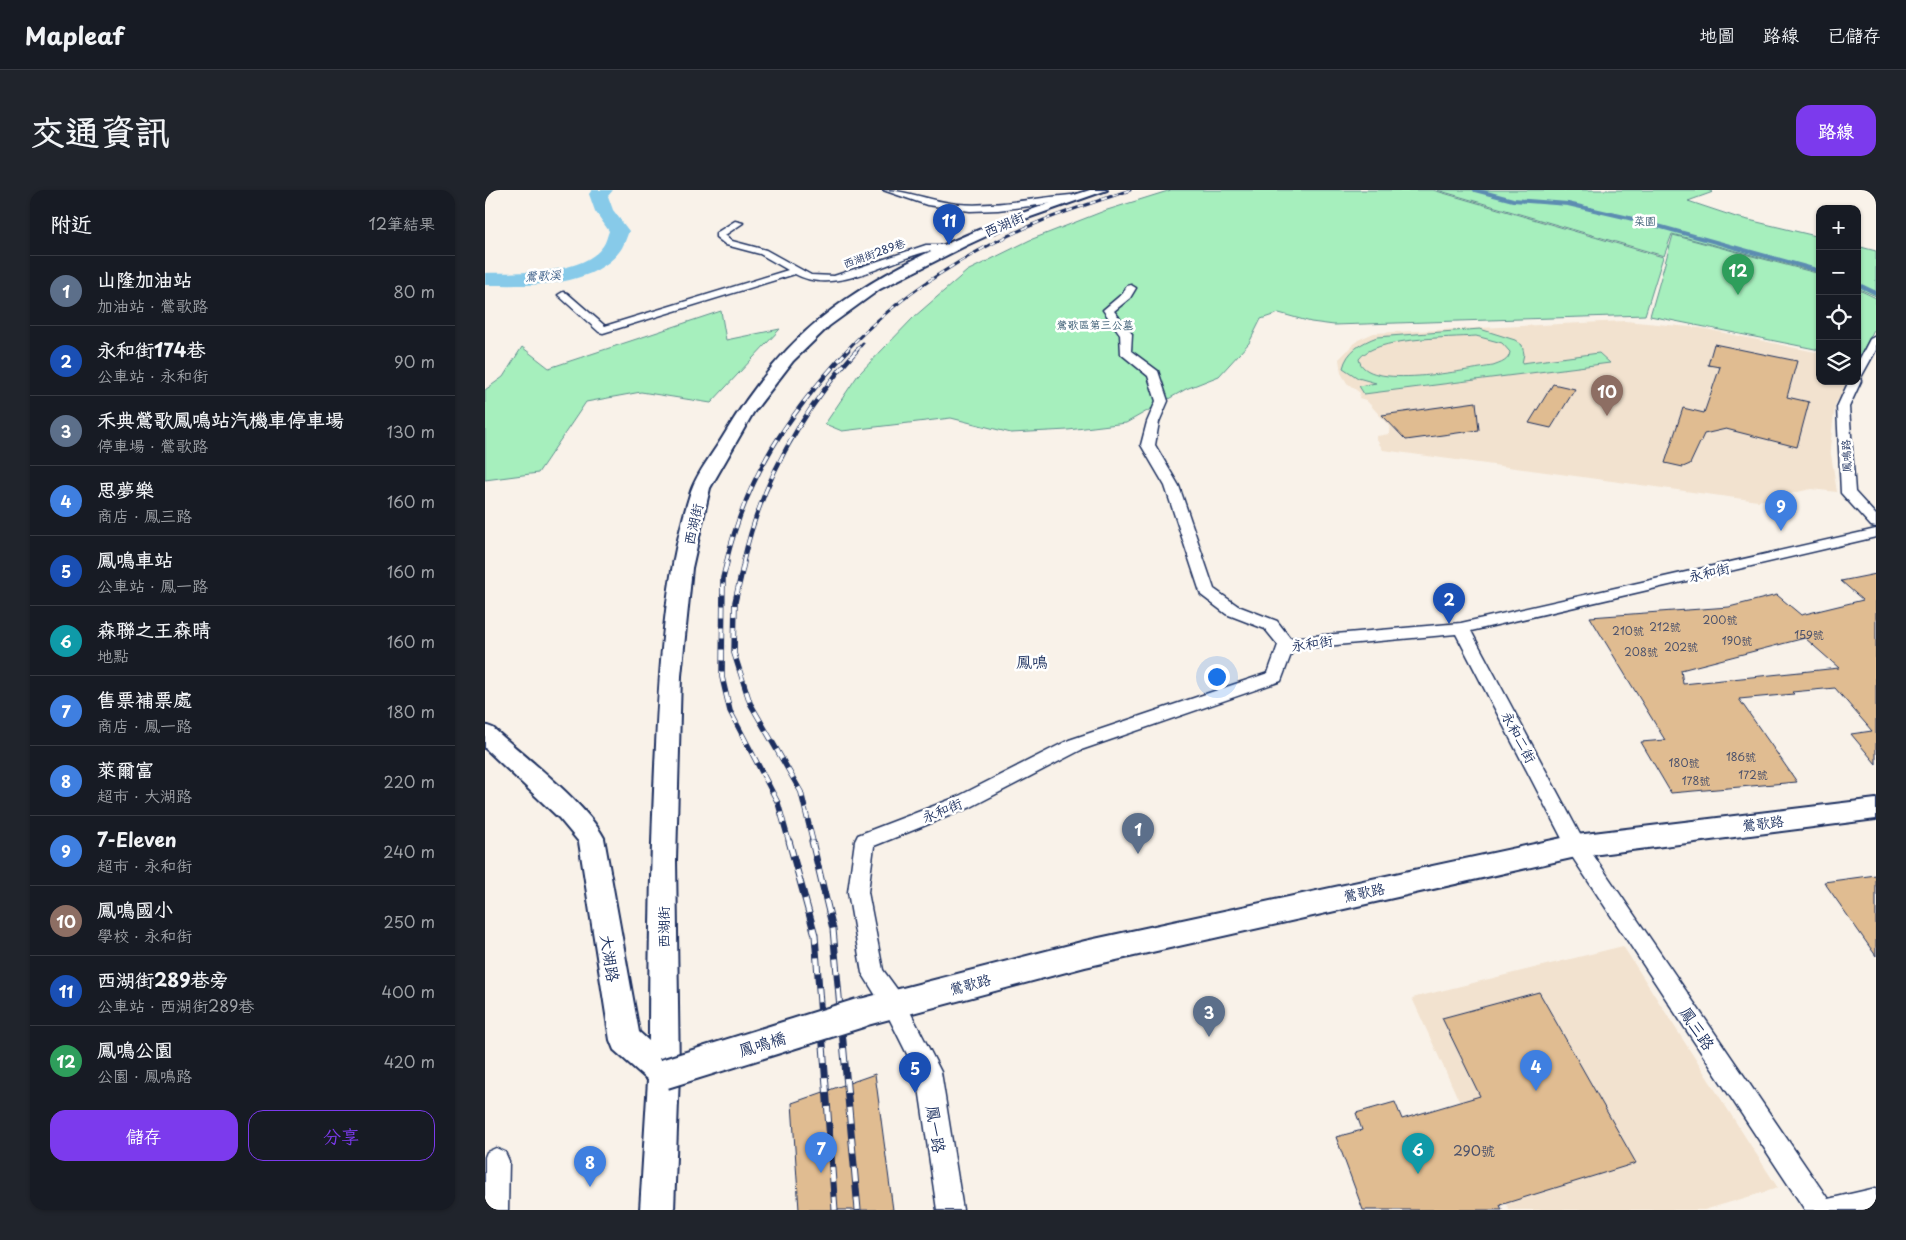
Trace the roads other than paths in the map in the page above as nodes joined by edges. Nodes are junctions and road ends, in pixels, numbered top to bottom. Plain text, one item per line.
1 (887, 190) edge
2 (1101, 190) edge
3 (1071, 198) junction
4 (738, 223) dead end
5 (950, 248) junction
6 (796, 271) junction
7 (1131, 288) dead end
8 (563, 295) dead end
9 (1876, 339) edge
10 (1861, 368) edge
11 (1853, 385) edge
12 (1876, 523) edge
13 (1876, 533) edge
14 (1461, 628) junction
15 (1286, 644) junction
16 (485, 734) edge
17 (1876, 809) edge
18 (1577, 846) junction
19 (873, 973) joint
20 (894, 1004) junction
21 (860, 1013) joint
22 (664, 1074) junction
23 (496, 1161) dead end
24 (1876, 1201) edge
25 (495, 1210) edge
26 (657, 1210) edge
27 (950, 1210) edge
28 (1819, 1210) edge
29 (1833, 1210) edge

1 - 3 street
2 - 3 street, 西湖街
3 - 5 street, 西湖街
4 - 6 street, 西湖街289巷
5 - 6 street, 西湖街289巷
5 - 22 street, 西湖街
6 - 8 street
7 - 15 street
9 - 10 street
11 - 12 street, 鳳鳴路
13 - 14 street, 永和街
14 - 15 street, 永和街
14 - 18 street, 永和二街
15 - 19 street, 永和街
16 - 22 street, 大湖路
17 - 18 street, 鶯歌路
18 - 20 street, 鶯歌路
18 - 28 street, 鳳三路
19 - 20 street, 鳳一路
20 - 21 street, 鶯歌路
20 - 27 street, 鳳一路
21 - 22 street, 鳳鳴橋, bridge
22 - 26 street
23 - 25 street
24 - 29 street

